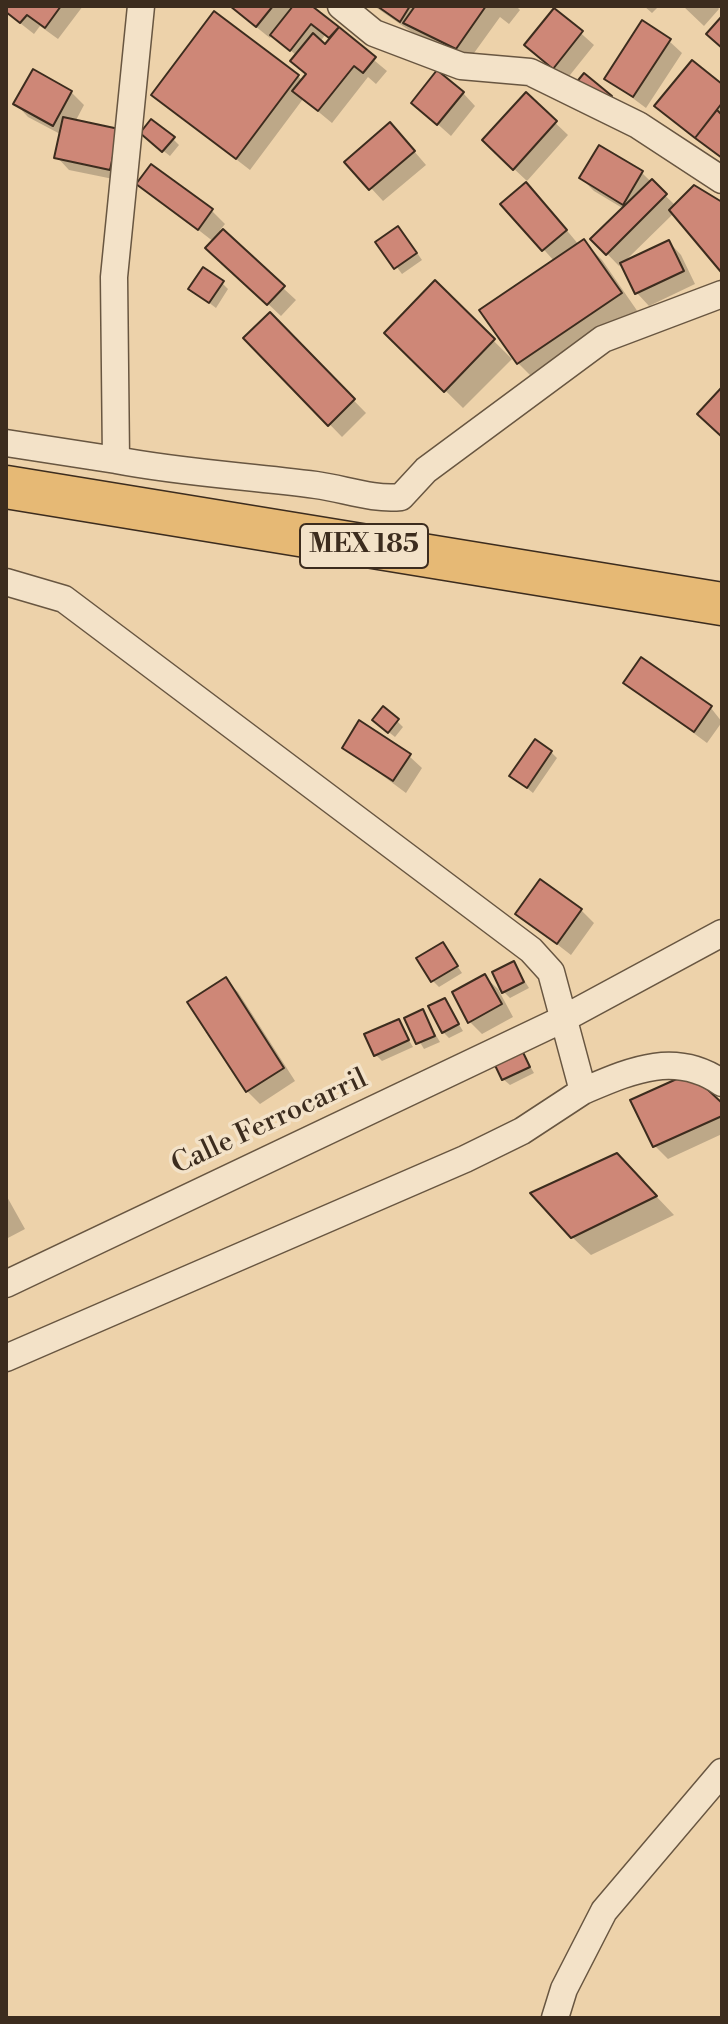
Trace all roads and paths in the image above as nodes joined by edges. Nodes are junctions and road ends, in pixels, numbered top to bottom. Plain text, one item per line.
1 (141, 6) edge
2 (341, 6) edge
3 (722, 180) edge
4 (722, 294) edge
5 (6, 443) edge
6 (116, 460) junction
7 (6, 487) edge
8 (6, 582) edge
9 (722, 604) edge
10 (722, 933) edge
11 (561, 1020) junction
12 (722, 1083) edge
13 (583, 1091) junction
14 (6, 1284) edge
15 (6, 1358) edge
16 (722, 1772) edge
17 (555, 2018) edge

1 - 6 street
2 - 3 street
4 - 6 street
5 - 6 street
7 - 9 main road, MEX 185
8 - 11 street
10 - 11 street, Calle Ferrocarril
11 - 13 street
11 - 14 street, Calle Ferrocarril
12 - 13 street
13 - 15 street
16 - 17 street

